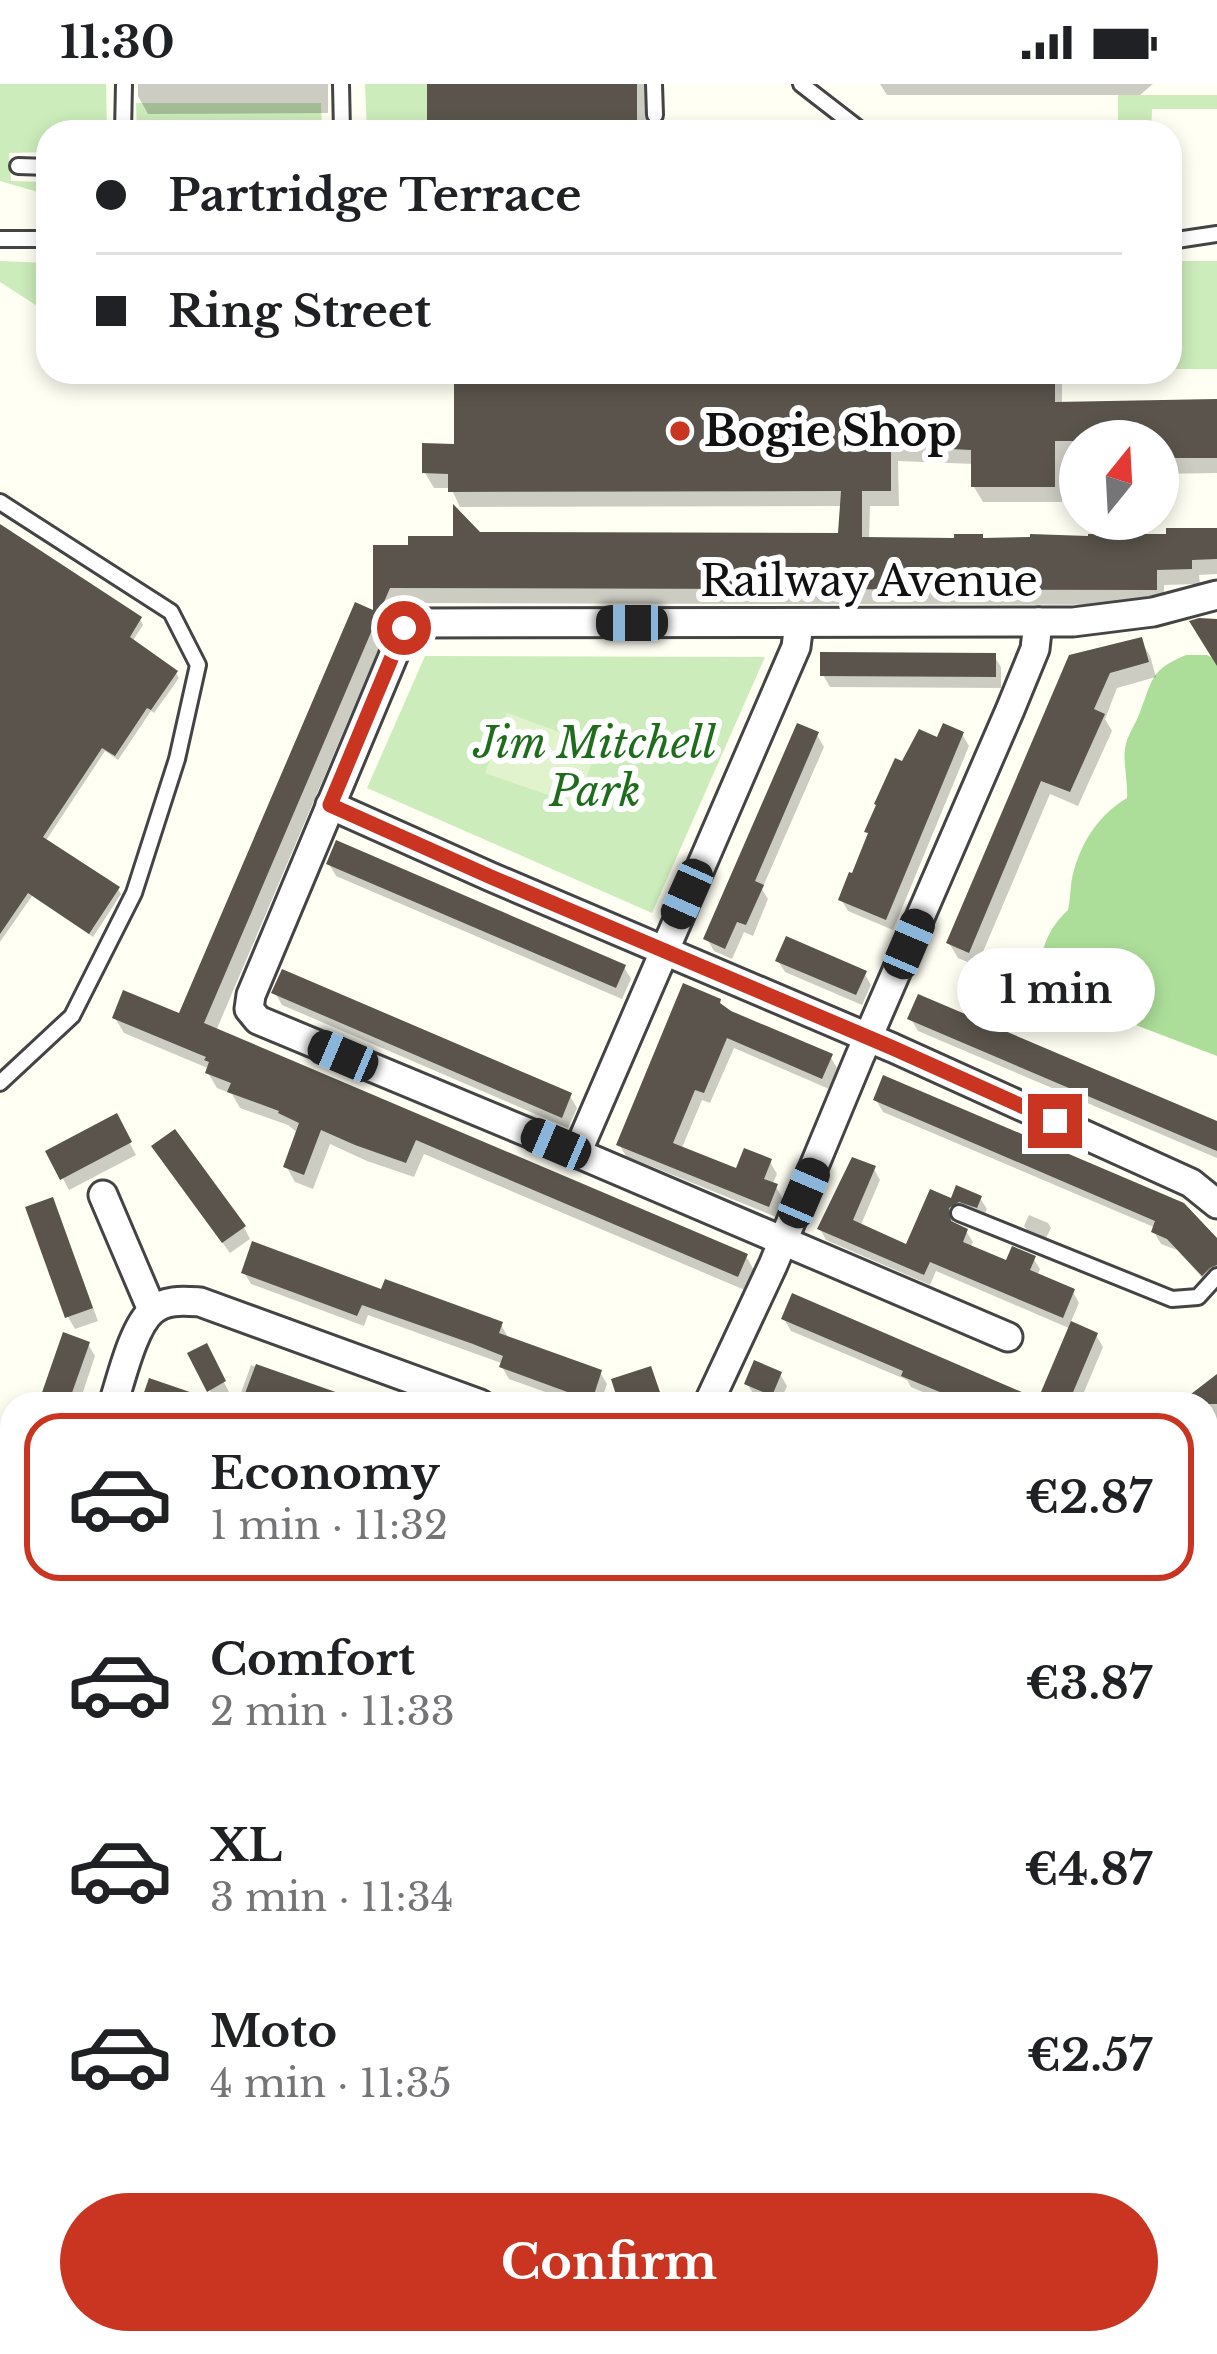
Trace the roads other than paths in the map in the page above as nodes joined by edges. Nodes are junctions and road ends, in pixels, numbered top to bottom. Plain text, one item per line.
1 (124, 84) edge
2 (341, 84) edge
3 (654, 84) edge
4 (801, 84) edge
5 (655, 115) dead end
6 (123, 120) edge
7 (342, 120) edge
8 (848, 120) edge
9 (18, 166) dead end
10 (36, 167) edge
11 (1217, 234) edge
12 (36, 238) edge
13 (0, 239) edge
14 (1182, 239) edge
15 (0, 502) edge
16 (1217, 595) edge
17 (1037, 622) junction
18 (799, 623) junction
19 (330, 805) junction
20 (663, 949) junction
21 (869, 1038) junction
22 (0, 1083) edge
23 (577, 1153) junction
24 (103, 1195) dead end
25 (1217, 1204) edge
26 (959, 1213) dead end
27 (783, 1241) junction
28 (1217, 1276) edge
29 (152, 1310) junction
30 (1008, 1337) dead end
31 (117, 1392) edge
32 (447, 1392) edge
33 (714, 1392) edge

1 - 6 lane
2 - 7 lane
3 - 5 lane
4 - 8 lane
9 - 10 lane
11 - 14 lane
12 - 13 lane
15 - 22 lane
16 - 17 street, Railway Avenue
17 - 18 street, Railway Avenue
17 - 21 street
18 - 19 street, Railway Avenue
18 - 20 street
19 - 20 street
19 - 23 street
20 - 21 street
20 - 23 street
21 - 25 street
21 - 27 street
23 - 27 street
24 - 29 street
26 - 28 lane
27 - 30 street
27 - 33 street
29 - 31 street
29 - 32 street

